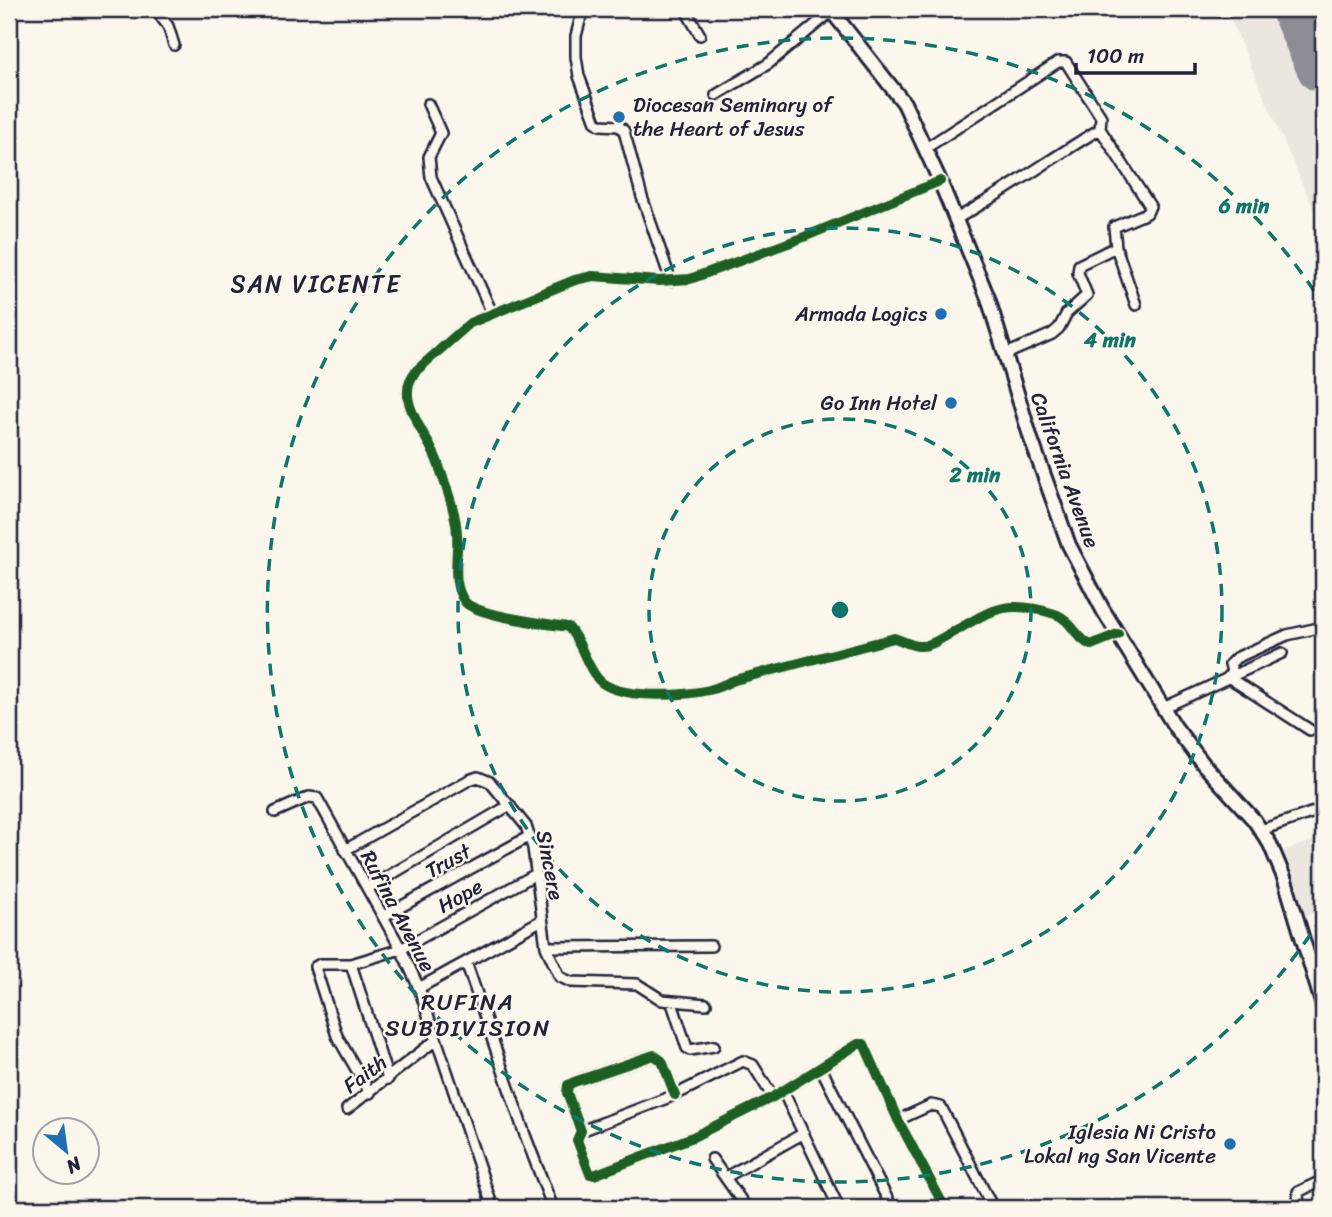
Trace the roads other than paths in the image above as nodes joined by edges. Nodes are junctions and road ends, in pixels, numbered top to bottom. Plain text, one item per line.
1 (155, 9) edge
2 (583, 9) edge
3 (685, 9) edge
4 (1208, 9) edge
5 (832, 10) edge
6 (1226, 12) dead end
7 (700, 35) dead end
8 (174, 45) dead end
9 (716, 95) dead end
10 (428, 104) dead end
11 (1100, 129) junction
12 (926, 148) junction
13 (940, 181) junction
14 (956, 219) junction
15 (1116, 247) junction
16 (671, 281) junction
17 (1136, 305) dead end
18 (492, 313) junction
19 (1006, 354) junction
20 (1323, 627) edge
21 (1118, 634) junction
22 (1283, 653) dead end
23 (1231, 676) junction
24 (1163, 708) junction
25 (1310, 730) dead end
26 (510, 805) junction
27 (1323, 809) edge
28 (275, 811) dead end
29 (1261, 830) junction
30 (530, 836) junction
31 (345, 850) junction
32 (536, 874) junction
33 (368, 888) junction
34 (384, 916) junction
35 (542, 920) junction
36 (711, 946) dead end
37 (546, 947) junction
38 (401, 949) junction
39 (466, 962) junction
40 (351, 964) junction
41 (419, 988) junction
42 (673, 1003) junction
43 (706, 1004) dead end
44 (1323, 1006) edge
45 (436, 1040) junction
46 (714, 1046) dead end
47 (821, 1068) junction
48 (388, 1079) junction
49 (783, 1091) junction
50 (370, 1093) junction
51 (675, 1095) junction
52 (773, 1097) junction
53 (346, 1109) dead end
54 (898, 1120) junction
55 (581, 1130) junction
56 (804, 1133) junction
57 (712, 1159) dead end
58 (726, 1177) junction
59 (1323, 1180) edge
60 (746, 1207) edge
61 (493, 1208) edge
62 (553, 1208) edge
63 (839, 1208) edge
64 (892, 1208) edge
65 (945, 1208) edge
66 (993, 1208) edge
67 (1299, 1208) edge

1 - 8 street
2 - 16 street
3 - 7 street
4 - 6 street
5 - 9 street
5 - 12 street, California Avenue
10 - 18 street
11 - 12 street
11 - 14 street
11 - 15 street
12 - 13 street, California Avenue
13 - 14 street, California Avenue
13 - 16 street
14 - 19 street, California Avenue
15 - 17 street
15 - 19 street
16 - 18 street
18 - 21 street
19 - 21 street, California Avenue
20 - 23 street
21 - 24 street, California Avenue
22 - 23 street
23 - 24 street
23 - 25 street
24 - 29 street, California Avenue
26 - 30 street, Sincere
26 - 31 street, Sincere
26 - 33 street
27 - 29 street
28 - 31 street, Rufina Avenue
29 - 44 street, California Avenue
30 - 32 street, Sincere
30 - 34 street, Trust
31 - 33 street, Rufina Avenue
32 - 35 street, Sincere
32 - 38 street, Hope
33 - 34 street, Rufina Avenue
34 - 38 street, Rufina Avenue
35 - 37 street, Sincere
35 - 39 street
36 - 37 street
37 - 42 street, Sincere
38 - 40 street, Hope
38 - 41 street, Rufina Avenue
39 - 41 street
39 - 62 street
40 - 48 street
40 - 50 street, Hope
41 - 45 street, Rufina Avenue
42 - 43 street, Sincere
42 - 46 street
45 - 48 street, Faith
45 - 61 street, Rufina Avenue
47 - 49 street
47 - 54 street
47 - 64 street
48 - 50 street, Faith
49 - 52 street
49 - 56 street
50 - 53 street, Faith
51 - 52 street
51 - 55 street
51 - 55 street
52 - 55 street
54 - 65 street
54 - 66 street
56 - 58 street
56 - 63 street
57 - 58 street
58 - 60 street
59 - 67 street

